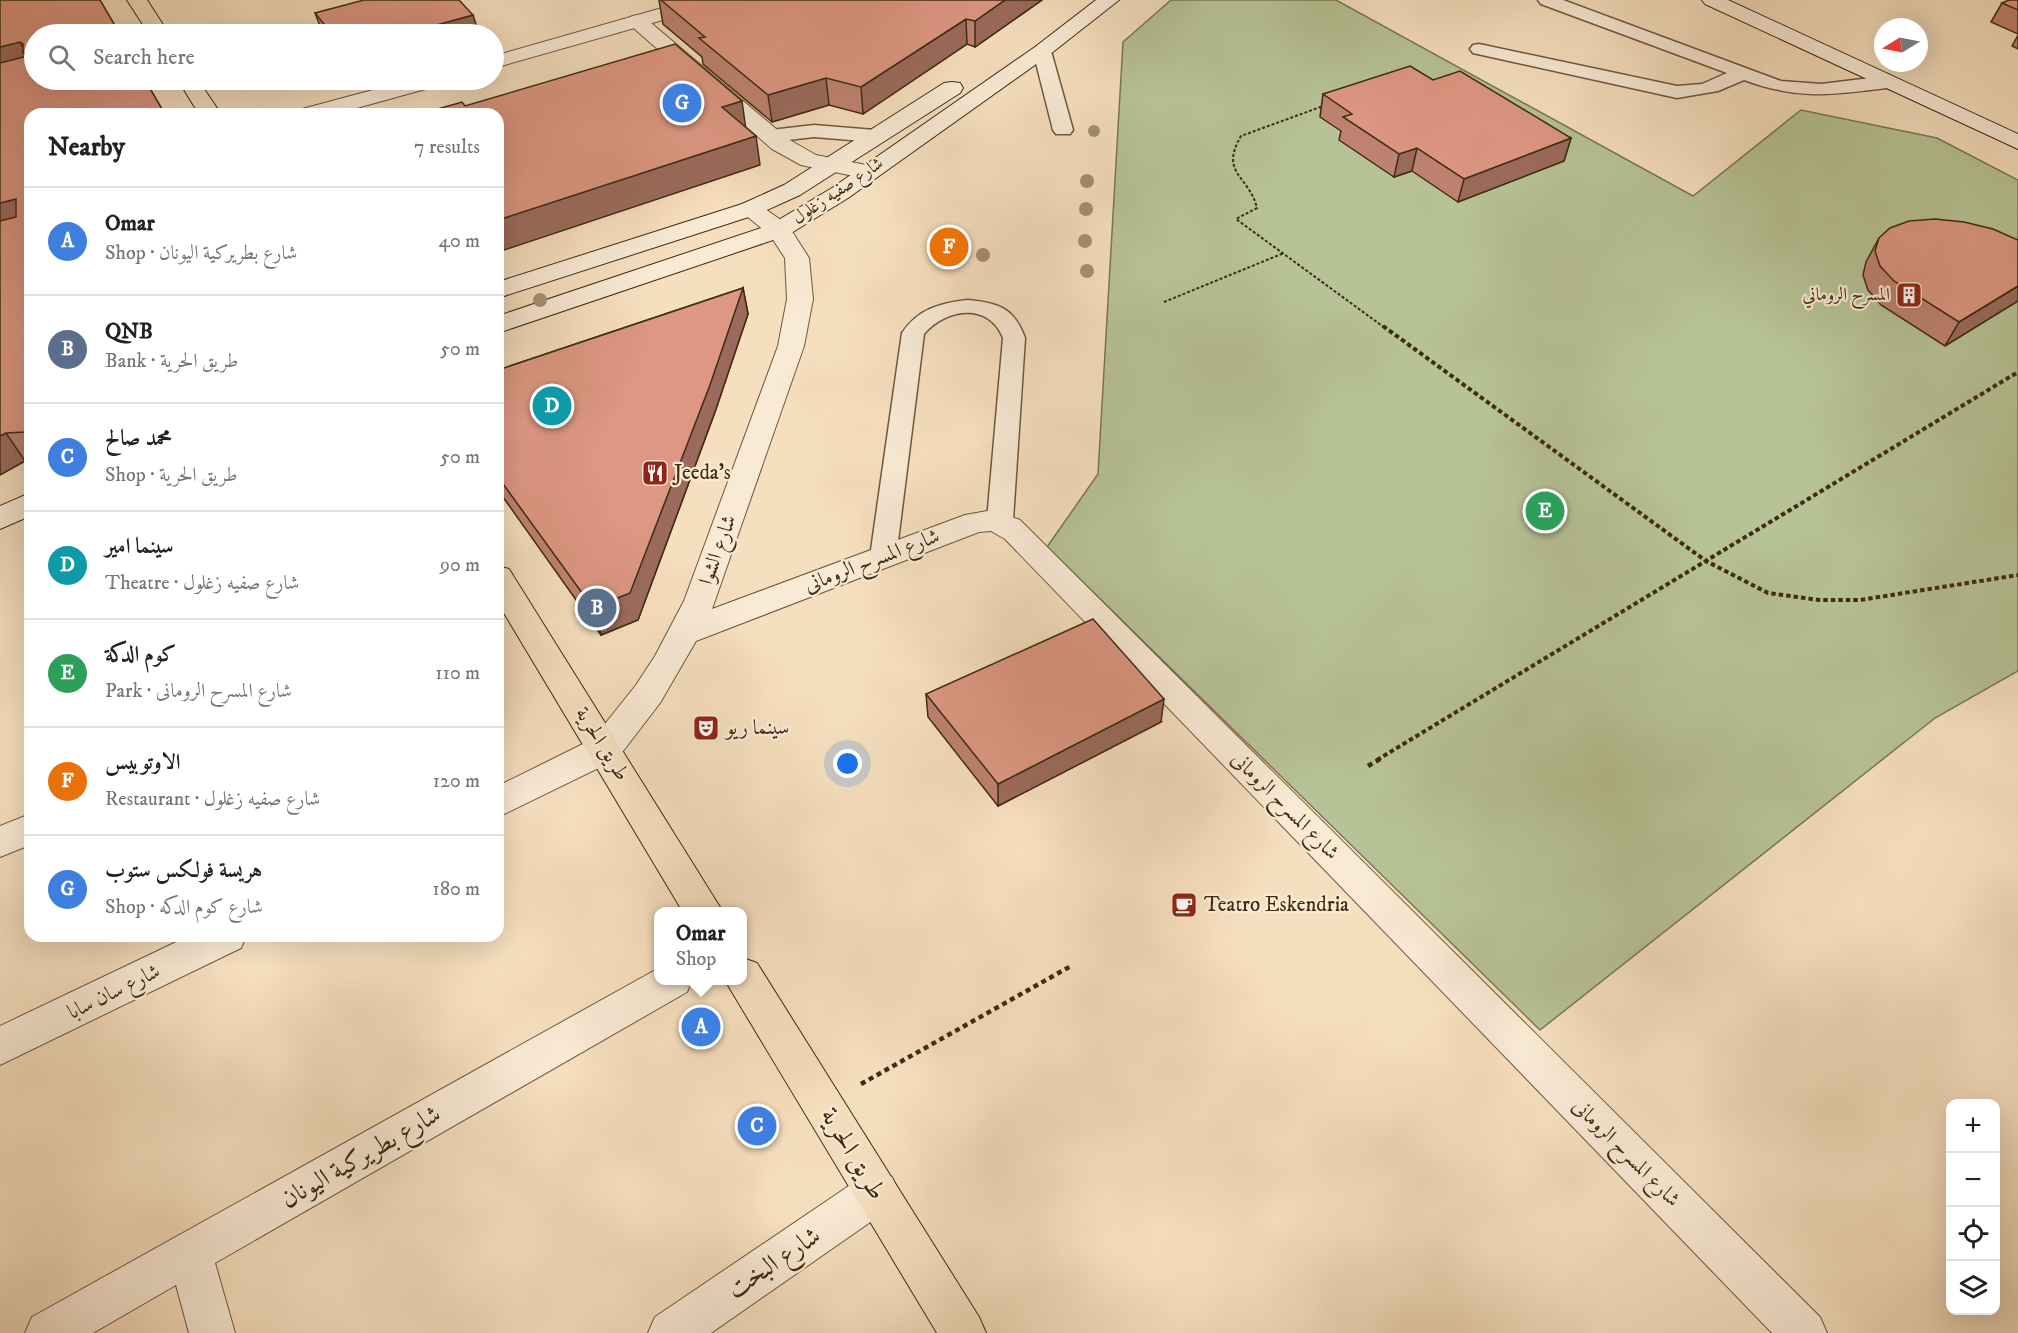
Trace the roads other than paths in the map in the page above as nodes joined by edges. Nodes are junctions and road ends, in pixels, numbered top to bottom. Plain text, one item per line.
1 (136, 0) edge
2 (712, 0) edge
3 (1079, 0) edge
4 (1109, 0) edge
5 (1546, 0) edge
6 (1712, 0) edge
7 (637, 21) junction
8 (152, 24) edge
9 (1014, 48) junction
10 (1479, 49) dead end
11 (1042, 51) junction
12 (504, 59) edge
13 (1742, 73) junction
14 (1887, 82) junction
15 (194, 90) edge
16 (396, 90) edge
17 (206, 108) edge
18 (332, 108) edge
19 (1063, 130) dead end
20 (771, 136) junction
21 (875, 136) junction
22 (2018, 142) edge
23 (829, 166) junction
24 (868, 172) junction
25 (750, 209) junction
26 (779, 230) junction
27 (504, 288) edge
28 (504, 323) edge
29 (24, 506) edge
30 (0, 519) edge
31 (1000, 520) junction
32 (883, 557) junction
33 (504, 586) edge
34 (685, 632) junction
35 (605, 748) junction
36 (504, 799) edge
37 (24, 832) edge
38 (0, 842) edge
39 (701, 907) edge
40 (215, 942) edge
41 (747, 981) edge
42 (666, 985) edge
43 (0, 1046) edge
44 (876, 1192) junction
45 (190, 1254) junction
46 (48, 1333) edge
47 (212, 1333) edge
48 (671, 1333) edge
49 (963, 1333) edge
50 (1804, 1333) edge

1 - 8 main road
2 - 7 street
3 - 9 street, شارع صفيه زغلول
4 - 11 street, شارع صفيه زغلول
5 - 13 lane
6 - 14 street
7 - 12 street
7 - 20 street
9 - 11 street
9 - 21 street, شارع صفيه زغلول
10 - 13 lane
11 - 19 lane
11 - 24 street, شارع صفيه زغلول
13 - 14 lane
14 - 22 street
15 - 17 main road
16 - 18 street
20 - 21 lane
20 - 23 street
21 - 23 street, شارع صفيه زغلول
23 - 24 street
23 - 25 street, شارع صفيه زغلول
24 - 26 street, شارع صفيه زغلول
25 - 26 street
25 - 27 street, شارع صفيه زغلول
26 - 28 street, شارع صفيه زغلول
26 - 34 street, شارع الشوا
29 - 30 street
31 - 32 street, شارع المسرح الرومانى
31 - 32 lane
31 - 50 street, شارع المسرح الرومانى
32 - 34 street, شارع المسرح الرومانى
33 - 35 main road, طريق الحرية
34 - 35 street, شارع الشوا
35 - 36 street
35 - 39 main road, طريق الحرية
37 - 38 street
40 - 43 street, شارع سان سابا
41 - 44 main road, طريق الحرية
42 - 45 street, شارع بطريركية اليونان
44 - 48 street, شارع البخت
44 - 49 main road, طريق الحرية
45 - 46 street, شارع بطريركية اليونان
45 - 47 street

